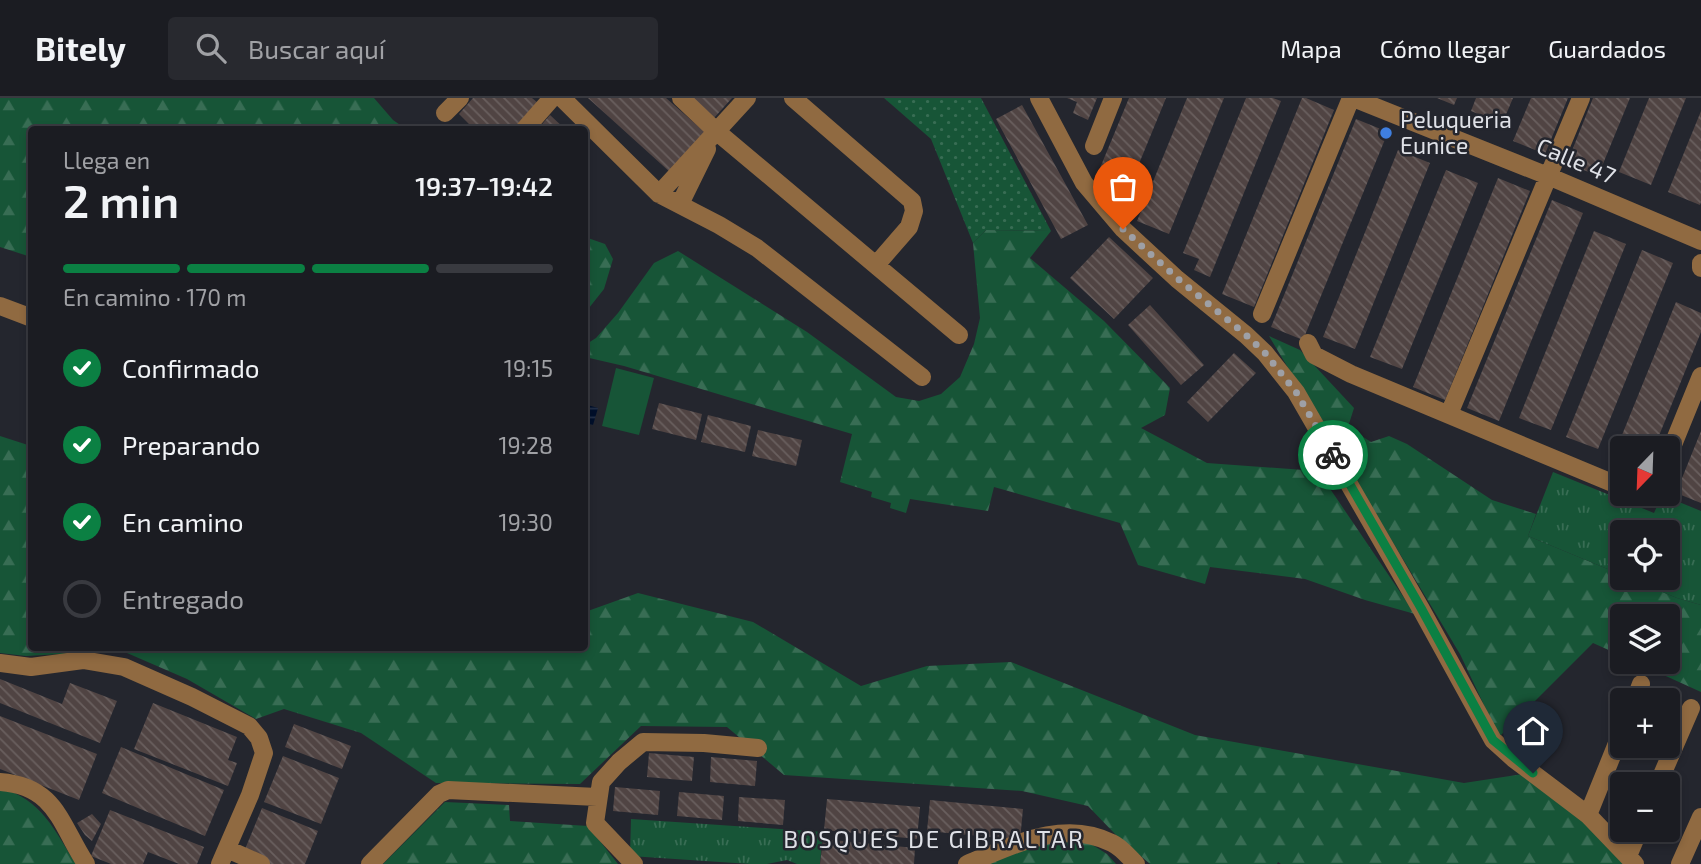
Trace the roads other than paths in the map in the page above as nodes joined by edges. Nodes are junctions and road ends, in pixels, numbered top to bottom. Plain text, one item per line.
1 (460, 98) edge
2 (681, 98) edge
3 (747, 98) edge
4 (793, 98) edge
5 (1039, 98) edge
6 (1113, 98) edge
7 (1352, 98) edge
8 (1581, 98) edge
9 (561, 99) edge
10 (445, 113) dead end
11 (529, 126) edge
12 (716, 131) junction
13 (1094, 146) dead end
14 (1548, 176) junction
15 (659, 194) junction
16 (680, 204) junction
17 (1701, 241) edge
18 (1701, 263) edge
19 (876, 265) junction
20 (1701, 268) edge
21 (0, 306) edge
22 (1262, 314) dead end
23 (28, 316) edge
24 (959, 335) dead end
25 (1308, 343) dead end
26 (1701, 376) edge
27 (922, 377) dead end
28 (1449, 414) junction
29 (1677, 436) edge
30 (1610, 482) edge
31 (0, 663) edge
32 (1691, 708) dead end
33 (758, 748) dead end
34 (1611, 758) edge
35 (1663, 772) edge
36 (0, 782) edge
37 (597, 797) junction
38 (1588, 815) junction
39 (1701, 817) edge
40 (1636, 842) edge
41 (224, 857) edge
42 (1631, 860) edge
43 (86, 864) edge
44 (261, 864) edge
45 (370, 864) edge
46 (634, 864) edge
47 (967, 864) edge
48 (1136, 864) edge
49 (1680, 864) edge

1 - 10 street
2 - 12 street
3 - 12 street
4 - 19 street
5 - 38 street
6 - 13 street
7 - 14 street, Calle 47
7 - 22 street
8 - 14 street
9 - 11 street
9 - 15 street
12 - 15 street
12 - 16 street
12 - 19 street
14 - 17 street, Calle 47
14 - 28 street
15 - 16 street
16 - 27 street
18 - 20 street
19 - 24 street
21 - 23 street
25 - 28 street
26 - 29 street
28 - 30 street
31 - 41 street
32 - 35 street
33 - 37 street
34 - 38 street
36 - 43 street
37 - 45 street
37 - 46 street
38 - 42 street
39 - 49 street
40 - 42 street
41 - 44 street
47 - 48 street

